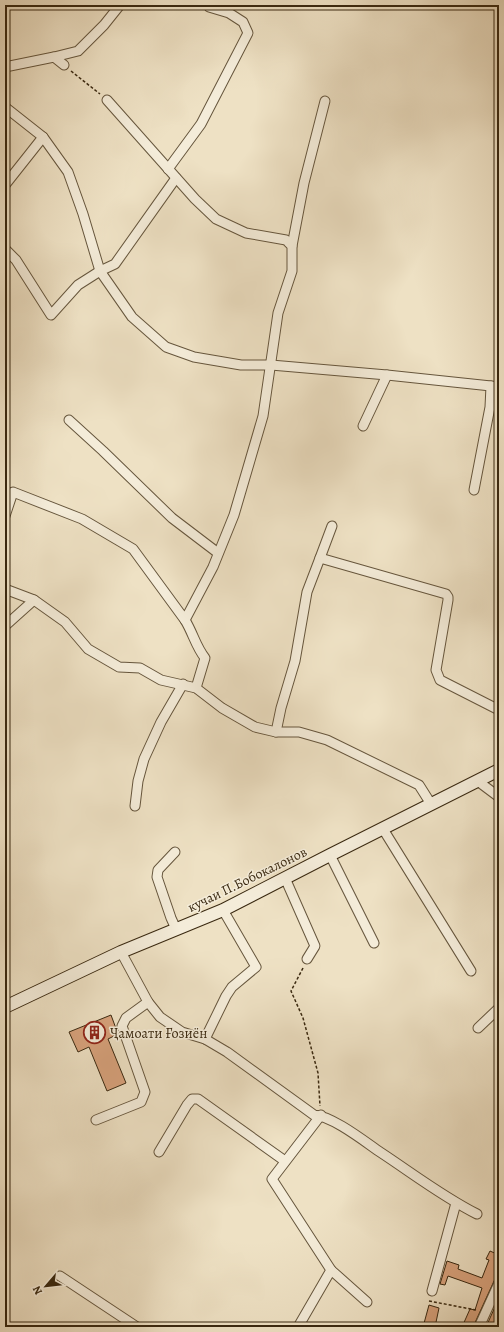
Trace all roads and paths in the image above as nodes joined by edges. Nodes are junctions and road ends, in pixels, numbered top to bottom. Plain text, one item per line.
1 (120, 5) edge
2 (210, 7) dead end
3 (54, 57) junction
4 (64, 65) joint
5 (5, 67) edge
6 (107, 100) joint
7 (325, 101) dead end
8 (5, 107) edge
9 (43, 137) junction
10 (168, 169) junction
11 (176, 178) junction
12 (5, 185) edge
13 (292, 246) junction
14 (5, 249) edge
15 (100, 271) junction
16 (271, 365) junction
17 (387, 374) junction
18 (495, 386) edge
19 (69, 420) dead end
20 (363, 426) dead end
21 (474, 490) dead end
22 (5, 516) edge
23 (332, 526) dead end
24 (218, 553) junction
25 (320, 558) junction
26 (5, 589) edge
27 (34, 600) junction
28 (186, 620) junction
29 (5, 626) edge
30 (183, 684) junction
31 (196, 688) junction
32 (499, 710) edge
33 (276, 732) junction
34 (499, 770) edge
35 (478, 782) junction
36 (499, 797) edge
37 (431, 804) junction
38 (136, 806) dead end
39 (382, 829) junction
40 (175, 852) dead end
41 (330, 855) junction
42 (285, 878) junction
43 (224, 910) junction
44 (176, 929) junction
45 (374, 943) dead end
46 (121, 952) junction
47 (307, 959) joint
48 (470, 971) dead end
49 (148, 1002) junction
50 (5, 1007) edge
51 (499, 1008) edge
52 (478, 1028) dead end
53 (205, 1039) junction
54 (321, 1115) junction
55 (96, 1120) dead end
56 (159, 1152) dead end
57 (285, 1161) junction
58 (456, 1203) junction
59 (477, 1214) dead end
60 (331, 1270) junction
61 (60, 1276) dead end
62 (499, 1283) edge
63 (432, 1291) joint
64 (367, 1302) dead end
65 (486, 1311) junction
66 (137, 1327) edge
67 (298, 1327) edge
68 (479, 1327) edge

1 - 3 street
2 - 10 street
3 - 4 street
3 - 5 street
4 - 6 path
6 - 10 street
7 - 13 street
8 - 9 street
9 - 12 street
9 - 15 street
10 - 11 street
11 - 13 street
11 - 15 street
13 - 16 street
14 - 15 street
15 - 16 street
16 - 17 street
16 - 24 street
17 - 18 street
17 - 20 street
18 - 21 street
19 - 24 street
22 - 28 street
23 - 25 street
24 - 28 street
25 - 32 street
25 - 33 street
26 - 27 street
27 - 29 street
27 - 30 street
28 - 31 street
30 - 31 street
30 - 38 street
31 - 33 street
33 - 37 street
34 - 35 main road, кучаи П.Бобокалонов
35 - 36 street
35 - 37 main road, кучаи П.Бобокалонов
37 - 39 main road, кучаи П.Бобокалонов
39 - 41 main road, кучаи П.Бобокалонов
39 - 48 street
40 - 44 street
41 - 42 main road, кучаи П.Бобокалонов
41 - 45 street
42 - 43 main road, кучаи П.Бобокалонов
42 - 47 street
43 - 44 main road, кучаи П.Бобокалонов
43 - 53 street
44 - 46 main road, кучаи П.Бобокалонов
46 - 49 street
46 - 50 main road, кучаи П.Бобокалонов
47 - 54 path
49 - 53 street
49 - 55 street
51 - 52 street
53 - 54 street
54 - 57 street
54 - 58 street
56 - 57 street
57 - 60 street
58 - 59 street
58 - 63 street
60 - 64 street
60 - 67 street
61 - 66 street
62 - 65 street
63 - 65 path
65 - 68 street

